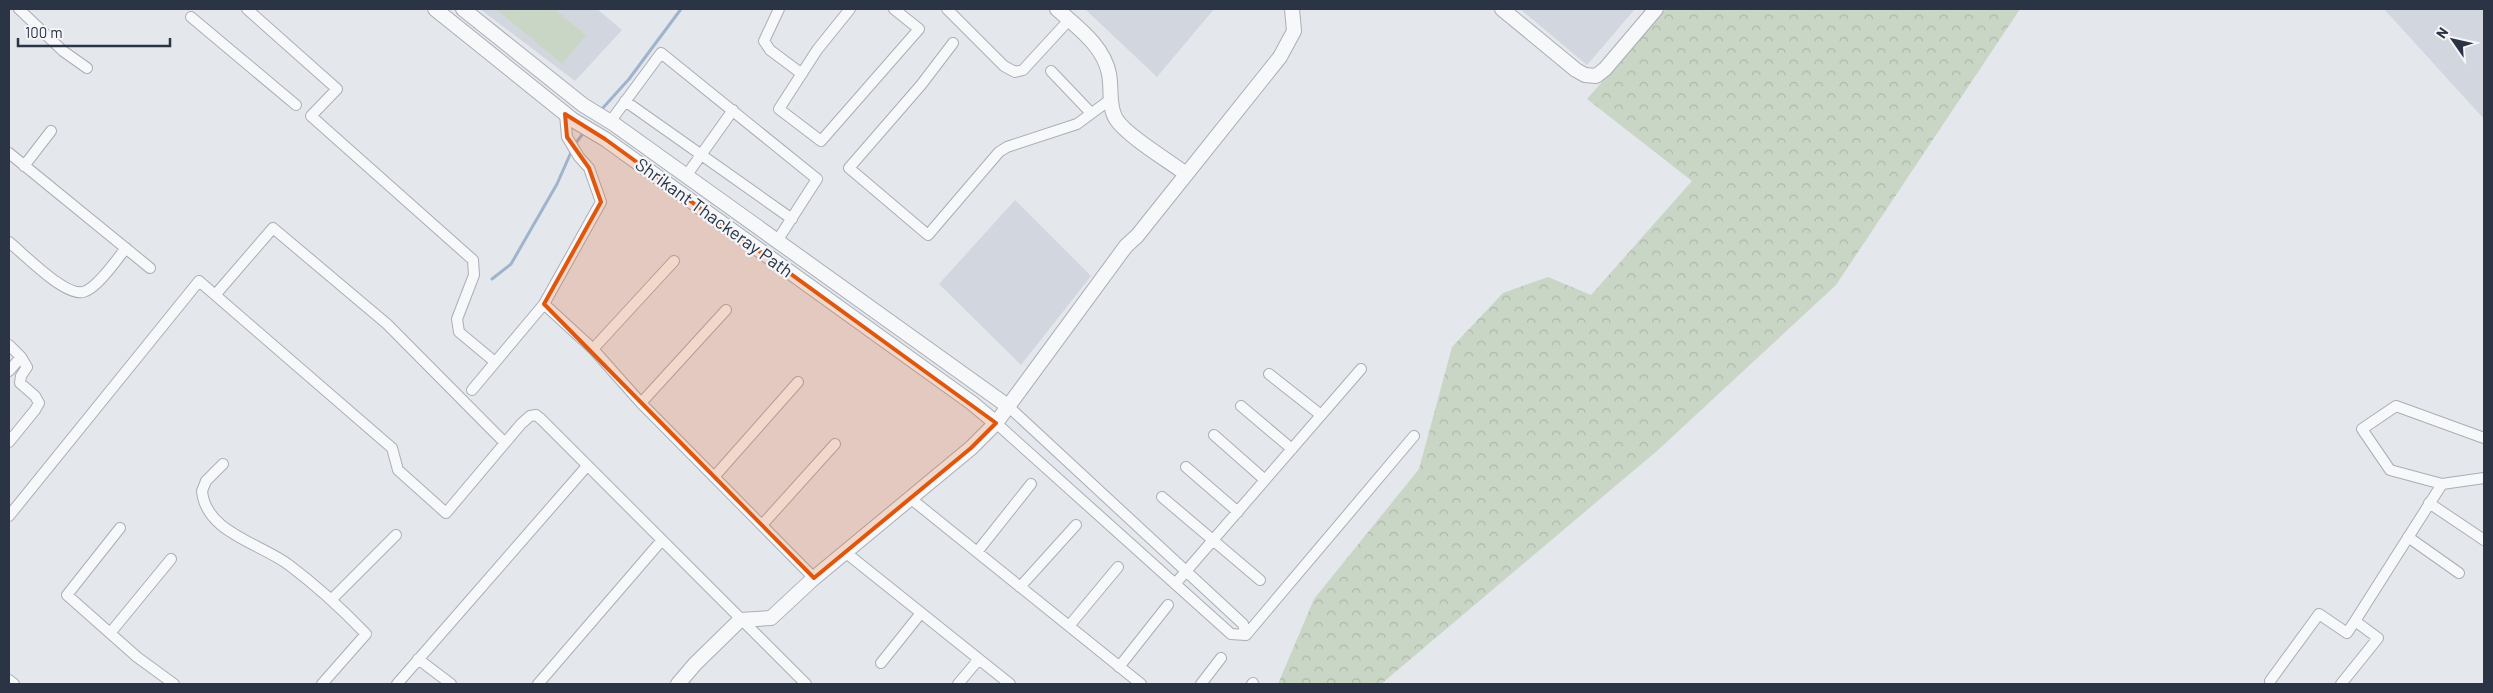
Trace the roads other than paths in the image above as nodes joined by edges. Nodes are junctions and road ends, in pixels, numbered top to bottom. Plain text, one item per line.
1 (19, 9) edge
2 (247, 9) edge
3 (435, 9) edge
4 (464, 9) edge
5 (778, 9) edge
6 (850, 9) edge
7 (894, 9) edge
8 (948, 9) edge
9 (1057, 9) edge
10 (1292, 9) edge
11 (1502, 9) edge
12 (1656, 9) edge
13 (191, 17) dead end
14 (1069, 20) junction
15 (953, 43) dead end
16 (87, 68) dead end
17 (1051, 71) dead end
18 (802, 74) junction
19 (1110, 100) junction
20 (625, 101) junction
21 (296, 105) dead end
22 (732, 110) junction
23 (1091, 113) junction
24 (569, 117) junction
25 (607, 120) junction
26 (51, 131) dead end
27 (9, 153) edge
28 (700, 156) junction
29 (24, 166) junction
30 (1186, 174) junction
31 (686, 176) junction
32 (792, 218) junction
33 (777, 241) junction
34 (9, 242) edge
35 (126, 248) junction
36 (674, 260) dead end
37 (150, 268) dead end
38 (216, 294) junction
39 (544, 304) junction
40 (726, 310) dead end
41 (9, 345) edge
42 (593, 349) junction
43 (22, 357) junction
44 (496, 362) junction
45 (1361, 369) dead end
46 (9, 371) edge
47 (1268, 374) dead end
48 (798, 382) dead end
49 (472, 390) dead end
50 (641, 402) junction
51 (1241, 406) dead end
52 (1009, 407) junction
53 (1321, 416) junction
54 (996, 423) junction
55 (1214, 435) dead end
56 (1414, 436) dead end
57 (2484, 438) edge
58 (9, 442) edge
59 (505, 443) junction
60 (835, 444) dead end
61 (1292, 449) junction
62 (223, 464) dead end
63 (588, 466) junction
64 (1072, 466) junction
65 (1186, 467) dead end
66 (714, 477) junction
67 (2484, 478) edge
68 (1265, 480) junction
69 (1061, 481) junction
70 (1031, 484) dead end
71 (2442, 484) junction
72 (1162, 497) dead end
73 (910, 498) junction
74 (2429, 503) junction
75 (1238, 512) junction
76 (9, 516) edge
77 (1076, 525) dead end
78 (762, 526) junction
79 (120, 528) dead end
80 (396, 535) dead end
81 (2408, 537) junction
82 (662, 540) junction
83 (1214, 540) junction
84 (2484, 540) edge
85 (845, 552) junction
86 (977, 552) junction
87 (171, 559) dead end
88 (1118, 567) dead end
89 (1186, 573) junction
90 (2459, 573) dead end
91 (814, 578) junction
92 (1260, 580) dead end
93 (1175, 584) junction
94 (1020, 587) junction
95 (332, 599) junction
96 (1168, 605) dead end
97 (921, 613) junction
98 (740, 620) junction
99 (2355, 621) junction
100 (1069, 626) junction
101 (111, 632) junction
102 (1246, 635) junction
103 (1221, 658) dead end
104 (418, 659) junction
105 (979, 659) junction
106 (880, 663) dead end
107 (1119, 667) junction
108 (9, 680) edge
109 (2270, 681) dead end
110 (14, 684) edge
111 (174, 684) edge
112 (322, 684) edge
113 (397, 684) edge
114 (451, 684) edge
115 (538, 684) edge
116 (678, 684) edge
117 (806, 684) edge
118 (958, 684) edge
119 (1010, 684) edge
120 (1141, 684) edge
121 (1201, 684) edge
122 (2341, 684) edge

1 - 16 street
2 - 44 street
3 - 24 street, Shrikant Thackeray Path
4 - 25 street, Shrikant Thackeray Path
5 - 18 street
6 - 18 street
7 - 18 street
8 - 14 street
9 - 14 street
10 - 30 street
11 - 12 street
13 - 21 street
14 - 19 street
15 - 23 street
17 - 23 street
19 - 23 street
19 - 30 street
20 - 22 street
20 - 25 street
20 - 28 street
22 - 28 street
22 - 32 street
24 - 39 street
24 - 54 street, Shrikant Thackeray Path
25 - 31 street, Shrikant Thackeray Path
26 - 29 street
27 - 29 street
28 - 31 street
28 - 32 street
29 - 35 street
30 - 52 street
31 - 33 street, Shrikant Thackeray Path
32 - 33 street
33 - 52 street, Shrikant Thackeray Path
34 - 35 street
35 - 37 street
36 - 42 street
38 - 59 street
38 - 59 street
38 - 76 street
39 - 42 street
39 - 44 street
40 - 50 street
41 - 43 street
42 - 50 street
43 - 46 street
43 - 58 street
44 - 49 street
45 - 53 street
47 - 53 street
48 - 66 street
50 - 66 street
51 - 61 street
52 - 54 street
52 - 64 street
53 - 61 street
54 - 69 street
54 - 73 street
55 - 68 street
56 - 102 street
57 - 71 street
59 - 63 street
60 - 78 street
61 - 68 street
62 - 95 street
63 - 82 street
63 - 104 street
64 - 69 street
64 - 89 street
65 - 75 street
66 - 78 street
67 - 71 street
68 - 75 street
69 - 93 street
70 - 86 street
71 - 74 street
72 - 83 street
73 - 85 street
73 - 86 street
74 - 81 street
74 - 84 street
75 - 83 street
77 - 94 street
78 - 91 street
79 - 101 street
80 - 95 street
81 - 90 street
81 - 99 street
82 - 98 street
82 - 115 street
83 - 89 street
83 - 92 street
85 - 91 street
85 - 97 street
86 - 94 street
87 - 101 street
88 - 100 street
89 - 93 street
89 - 102 street
91 - 98 street
93 - 102 street
94 - 100 street
95 - 112 street
96 - 107 street
97 - 105 street
97 - 106 street
98 - 116 street
98 - 117 street
99 - 109 street
99 - 122 street
100 - 107 street
101 - 111 street
103 - 121 street
104 - 113 street
104 - 114 street
105 - 118 street
105 - 119 street
107 - 120 street
108 - 110 street

